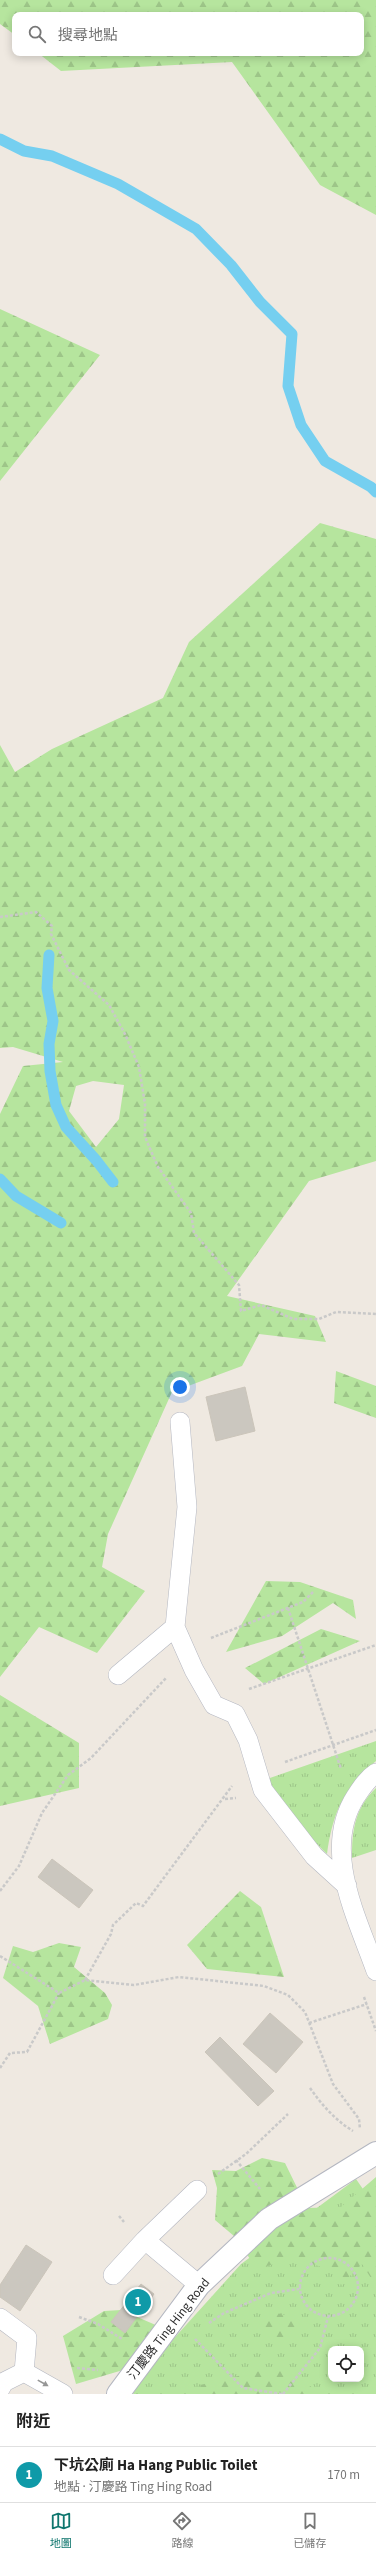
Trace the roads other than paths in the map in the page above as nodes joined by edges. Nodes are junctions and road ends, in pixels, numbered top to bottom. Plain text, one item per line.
1 (180, 1422) dead end
2 (175, 1627) junction
3 (118, 1675) dead end
4 (376, 1773) edge
5 (347, 1886) junction
6 (376, 1971) edge
7 (376, 2153) edge
8 (197, 2190) road end
9 (145, 2240) junction
10 (113, 2275) dead end
11 (199, 2285) junction
12 (0, 2318) edge
13 (24, 2372) junction
14 (0, 2389) edge
15 (63, 2394) edge
16 (118, 2394) edge

1 - 2 lane
2 - 3 lane
2 - 5 lane
4 - 5 lane
5 - 6 lane
7 - 11 street, 汀慶路 Ting Hing Road
8 - 9 lane
9 - 10 lane
9 - 11 lane
11 - 16 street, 汀慶路 Ting Hing Road
12 - 13 lane
13 - 14 lane
13 -> 15 lane

